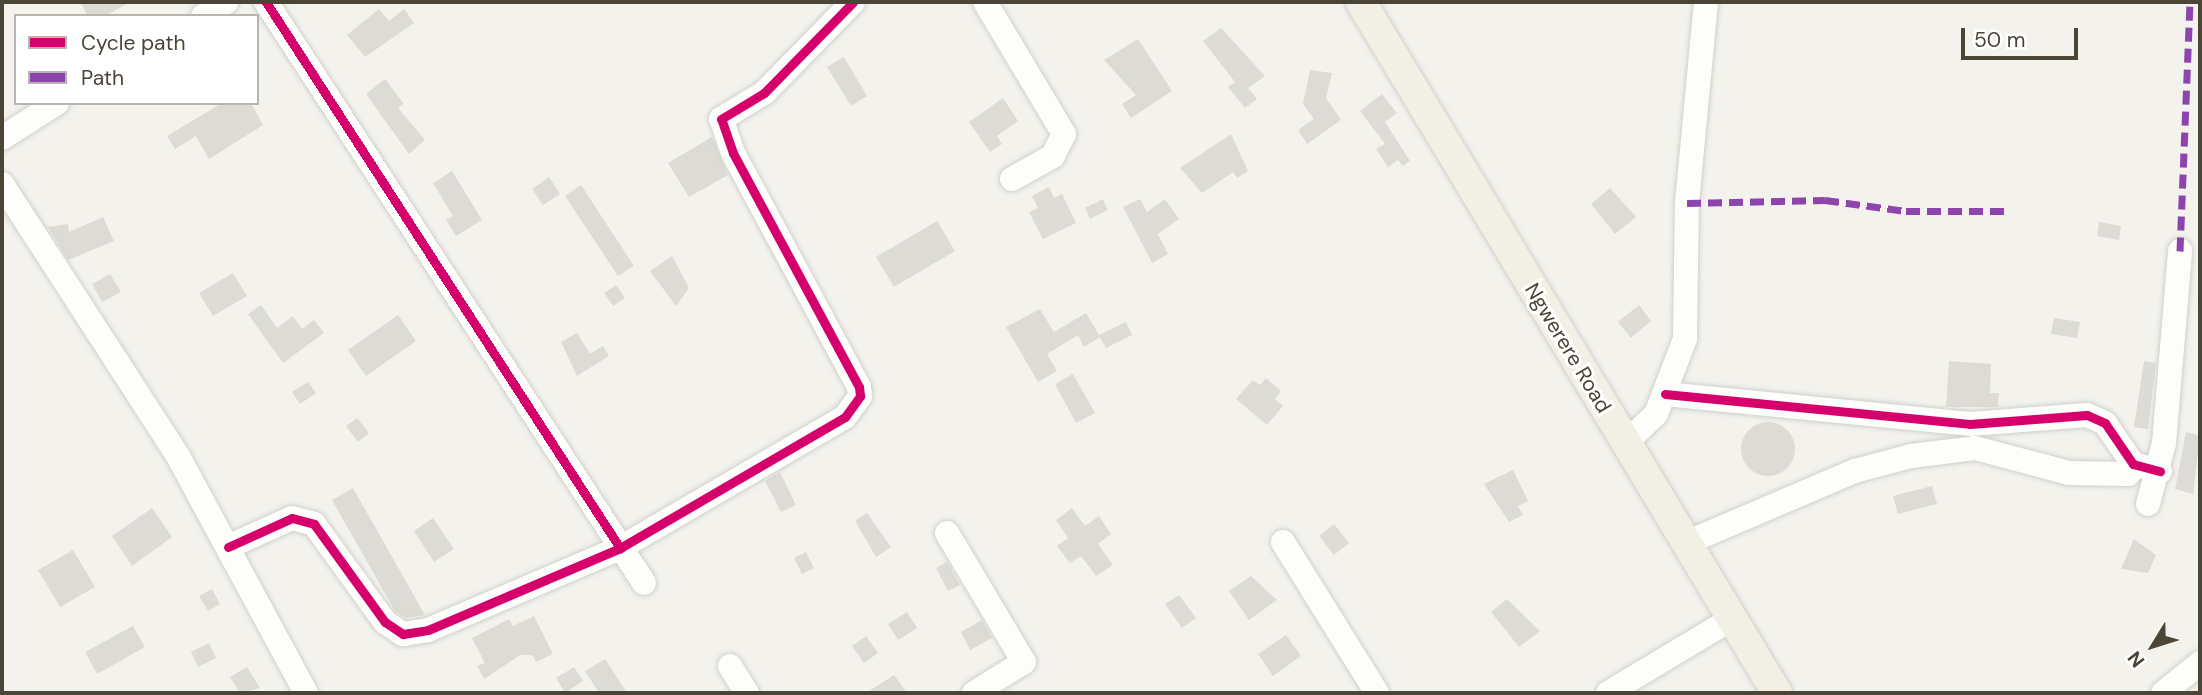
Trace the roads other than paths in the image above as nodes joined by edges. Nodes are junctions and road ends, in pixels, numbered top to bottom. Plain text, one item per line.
1 (226, 2) edge
2 (266, 2) edge
3 (853, 2) edge
4 (985, 2) edge
5 (1361, 2) edge
6 (1706, 2) edge
7 (206, 14) edge
8 (54, 105) edge
9 (2, 138) edge
10 (1012, 179) dead end
11 (2, 184) edge
12 (2179, 251) dead end
13 (1665, 394) junction
14 (1625, 444) junction
15 (2149, 468) junction
16 (2148, 504) dead end
17 (947, 533) dead end
18 (1283, 542) dead end
19 (1686, 542) junction
20 (228, 547) junction
21 (620, 548) junction
22 (644, 583) dead end
23 (1730, 620) junction
24 (2200, 663) edge
25 (730, 666) dead end
26 (306, 693) edge
27 (747, 693) edge
28 (974, 693) edge
29 (1377, 693) edge
30 (1608, 693) edge
31 (1777, 693) edge
32 (2163, 693) edge

1 - 7 street
2 - 21 street
3 - 21 street
4 - 10 street
5 - 14 main road, Ngwerere Road
6 - 13 street
8 - 9 street
11 - 20 street
12 - 15 street
13 - 14 street
13 - 15 street
14 - 19 main road, Ngwerere Road
15 - 16 street
15 - 19 street
17 - 28 street
18 - 29 street
19 - 23 main road, Ngwerere Road
20 - 21 street
20 - 26 street
21 - 22 street
23 - 30 street
23 - 31 main road, Ngwerere Road
24 - 32 street
25 - 27 street

